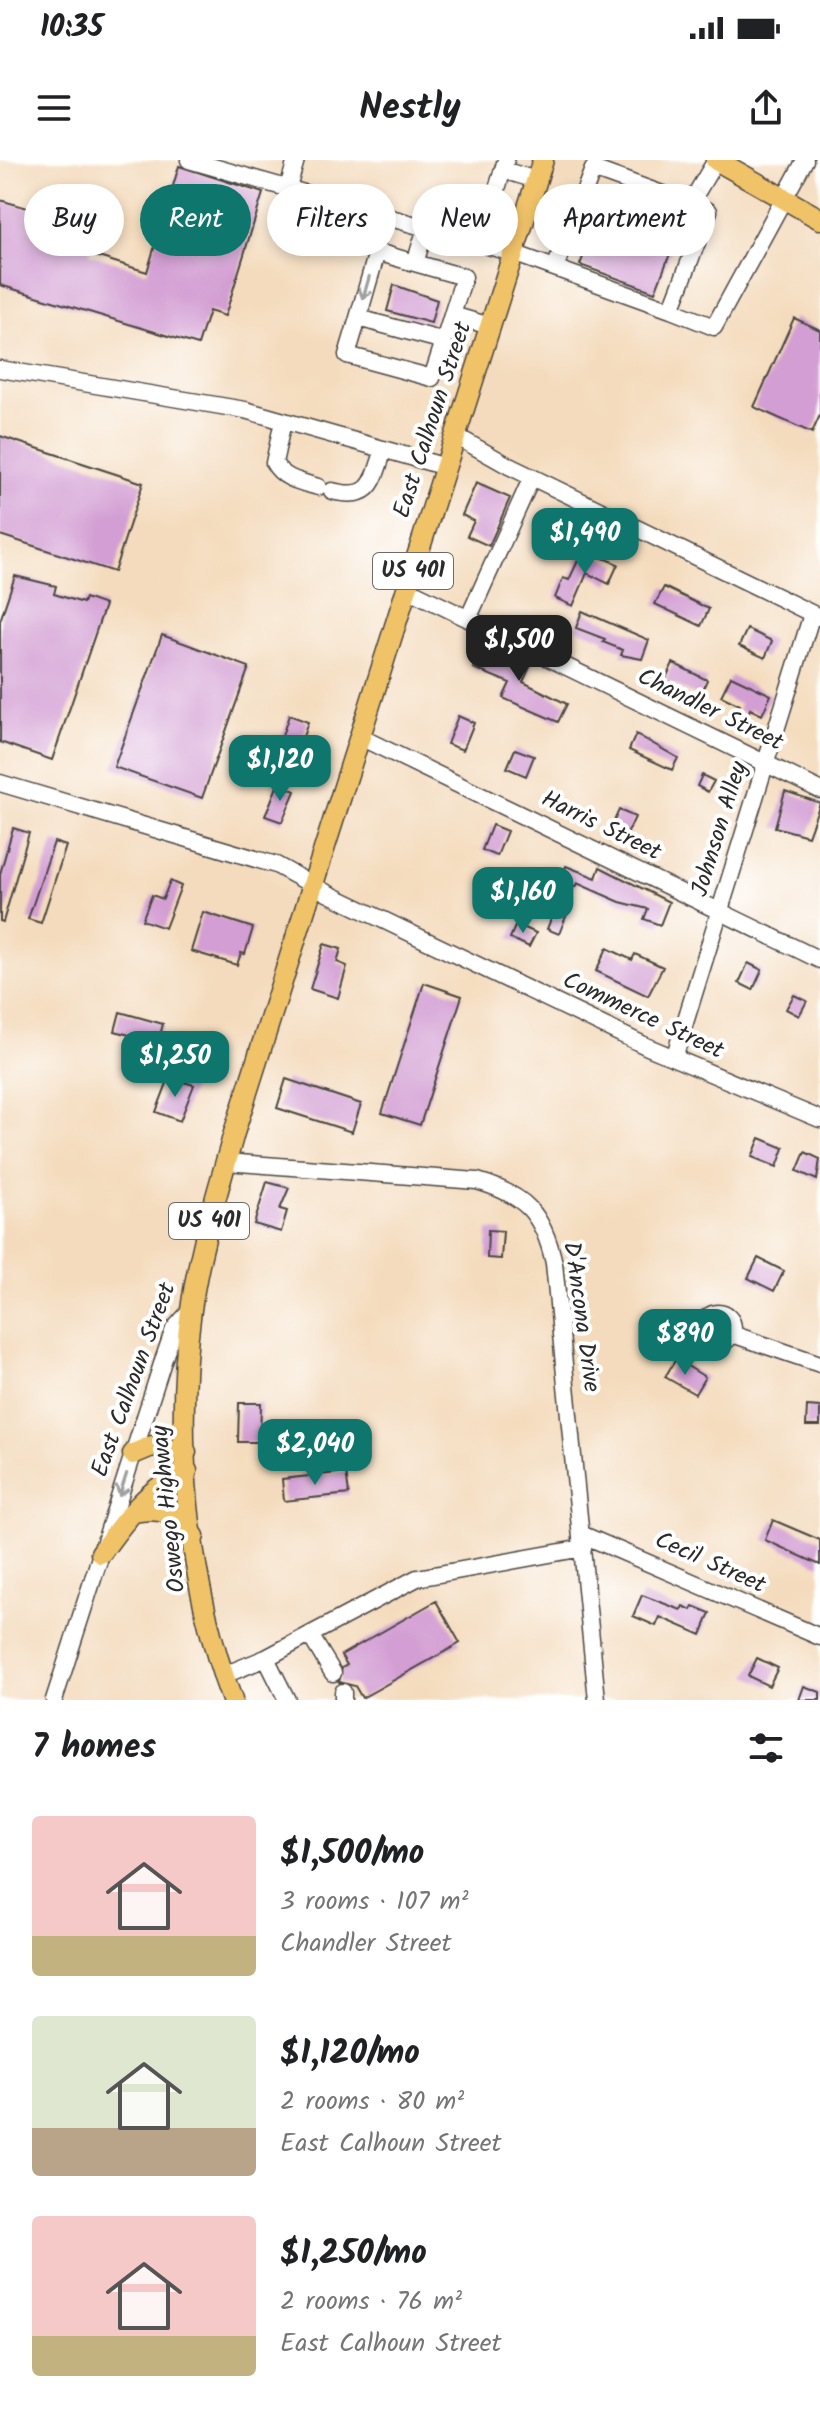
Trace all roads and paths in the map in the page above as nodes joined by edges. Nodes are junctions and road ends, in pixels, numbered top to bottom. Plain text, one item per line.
1 (189, 160) edge
2 (296, 160) edge
3 (716, 160) edge
4 (805, 160) edge
5 (504, 165) edge
6 (540, 170) edge
7 (274, 184) edge
8 (289, 184) edge
9 (587, 184) edge
10 (635, 184) edge
11 (702, 184) edge
12 (785, 199) junction
13 (820, 219) edge
14 (518, 238) edge
15 (518, 255) edge
16 (417, 256) edge
17 (512, 256) edge
18 (560, 256) edge
19 (692, 256) edge
20 (415, 263) junction
21 (555, 268) junction
22 (671, 310) junction
23 (452, 315) junction
24 (358, 318) junction
25 (490, 326) junction
26 (444, 341) junction
27 (0, 369) edge
28 (283, 421) junction
29 (456, 436) junction
30 (384, 449) junction
31 (446, 467) junction
32 (532, 477) junction
33 (407, 589) junction
34 (816, 616) edge
35 (468, 619) junction
36 (360, 737) junction
37 (766, 763) junction
38 (0, 783) edge
39 (820, 790) edge
40 (314, 883) junction
41 (719, 911) junction
42 (820, 960) edge
43 (674, 1058) junction
44 (820, 1119) edge
45 (226, 1162) junction
46 (191, 1310) junction
47 (732, 1334) dead end
48 (820, 1364) edge
49 (133, 1454) junction
50 (186, 1461) junction
51 (133, 1512) junction
52 (194, 1536) junction
53 (582, 1541) junction
54 (101, 1553) junction
55 (310, 1635) junction
56 (820, 1637) edge
57 (266, 1658) junction
58 (333, 1673) dead end
59 (224, 1675) junction
60 (54, 1700) edge
61 (232, 1700) edge
62 (287, 1700) edge
63 (597, 1700) edge

1 - 7 street
2 - 8 street
3 - 11 street
3 - 12 main road
4 - 12 street
5 - 6 street
6 - 14 main road, East Calhoun Street / US 401
9 - 10 street
12 - 13 main road
12 - 22 street
15 - 21 street
16 - 20 street
17 - 25 main road, East Calhoun Street / US 401
18 - 21 street
19 - 22 street
20 - 23 street
20 -> 24 street
21 - 22 street
23 - 25 street
23 - 26 street
24 - 26 street
24 - 26 street
25 - 29 main road, East Calhoun Street / US 401
27 - 28 street
28 - 30 street
28 - 30 street
29 - 31 main road, East Calhoun Street / US 401
29 - 32 street
30 - 31 street
31 - 33 main road, East Calhoun Street / US 401
32 - 34 street
32 - 35 street
33 - 35 street, Chandler Street
33 - 36 main road, East Calhoun Street / US 401
34 - 37 street, Johnson Alley
35 - 37 street, Chandler Street
36 - 40 main road, East Calhoun Street / US 401
36 - 41 street, Harris Street
37 - 39 street, Chandler Street
37 - 41 street, Johnson Alley
38 - 40 street, Commerce Street
40 - 43 street, Commerce Street
40 - 45 main road, East Calhoun Street / US 401
41 - 42 street, Harris Street
41 - 43 street, Johnson Alley
43 - 44 street, Commerce Street
45 - 46 main road, East Calhoun Street / US 401
45 - 53 street, D'Ancona Drive
46 - 49 street, East Calhoun Street
46 - 50 main road, Oswego Highway / US 401
47 - 48 street
49 - 50 main road
49 -> 54 street, East Calhoun Street
50 - 51 main road
50 - 52 main road, Oswego Highway / US 401
51 - 52 main road
51 - 54 main road
52 - 59 main road, Oswego Highway / US 401
53 - 55 street
53 - 56 street, Cecil Street
53 - 63 street, D'Ancona Drive
54 - 60 street, East Calhoun Street
55 - 57 street
55 - 58 street
57 - 59 street
57 - 62 street
59 - 61 main road, Oswego Highway / US 401

